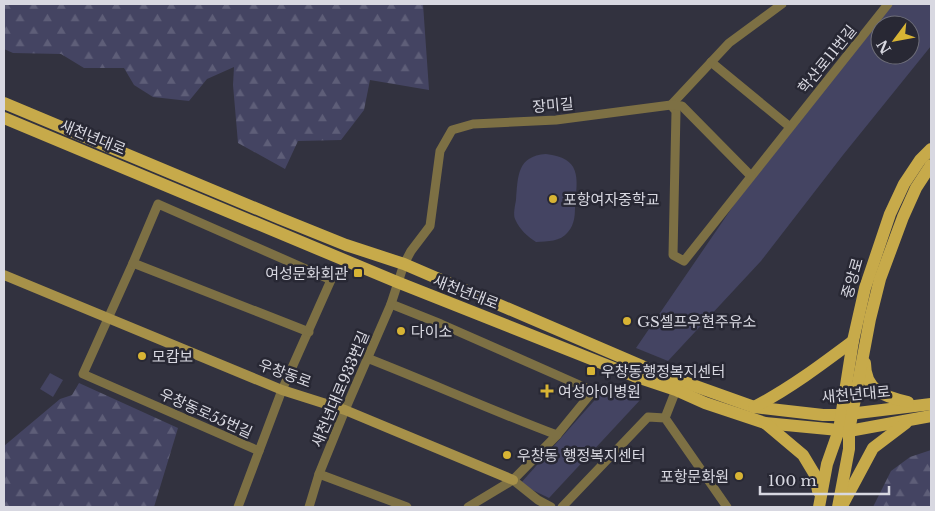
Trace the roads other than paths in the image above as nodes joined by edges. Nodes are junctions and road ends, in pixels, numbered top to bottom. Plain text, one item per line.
1 (781, 4) edge
2 (888, 4) edge
3 (711, 62) junction
4 (4, 103) edge
5 (671, 105) junction
6 (4, 118) edge
7 (790, 127) junction
8 (931, 149) edge
9 (931, 165) edge
10 (751, 176) junction
11 (134, 263) junction
12 (404, 264) junction
13 (4, 275) edge
14 (397, 282) junction
15 (391, 304) junction
16 (108, 319) junction
17 (309, 332) junction
18 (852, 341) junction
19 (865, 344) junction
20 (367, 358) junction
21 (282, 390) junction
22 (676, 390) junction
23 (931, 404) edge
24 (918, 405) junction
25 (754, 407) junction
26 (345, 410) junction
27 (847, 414) junction
28 (931, 416) edge
29 (665, 418) junction
30 (912, 419) junction
31 (765, 423) junction
32 (844, 430) junction
33 (557, 435) junction
34 (258, 451) junction
35 (319, 474) junction
36 (513, 480) junction
37 (819, 504) edge
38 (238, 507) edge
39 (310, 507) edge
40 (407, 507) edge
41 (468, 507) edge
42 (551, 507) edge
43 (562, 507) edge
44 (728, 507) edge
45 (840, 507) edge

1 - 3 street
2 - 7 street, 학산로11번길
3 - 5 street
3 - 7 street
4 - 12 main road, 새천년대로
5 - 10 street
5 - 10 street, 학산로11번길
5 - 12 street, 장미길
6 - 14 main road, 새천년대로
7 - 10 street, 학산로11번길
8 - 18 main road, 중앙로
9 - 19 main road, 중앙로
11 - 16 street
11 - 17 street
11 - 17 street, 우창동로55번길
12 - 14 street, 장미길
12 - 25 main road, 새천년대로
13 - 16 main road, 우창동로
14 - 15 street, 새천년대로933번길
14 - 22 main road, 새천년대로
15 - 20 street, 새천년대로933번길
15 - 33 street
16 - 21 main road, 우창동로
16 - 34 street, 우창동로55번길
17 - 21 street, 우창동로55번길
18 - 25 main road
18 - 27 main road, 중앙로
19 - 24 main road
19 - 27 main road, 중앙로
20 - 26 street, 새천년대로933번길
20 - 33 street
21 - 26 main road, 우창동로
21 - 34 street, 우창동로55번길
22 - 29 street
22 - 31 main road, 새천년대로
23 - 24 main road, 새천년대로
24 - 27 main road, 새천년대로
25 - 27 main road, 새천년대로
26 - 35 street, 새천년대로933번길
26 - 36 main road, 우창동로
27 - 32 main road, 중앙로
28 - 30 main road, 새천년대로
29 - 43 street
29 - 44 street
30 - 32 main road, 새천년대로
30 - 45 main road
31 - 32 main road, 새천년대로
31 - 37 main road
32 - 37 main road
32 - 45 main road
33 - 36 street
34 - 38 street
35 - 39 street, 새천년대로933번길
35 - 40 street
36 - 41 street
36 - 42 street, 우창동로

